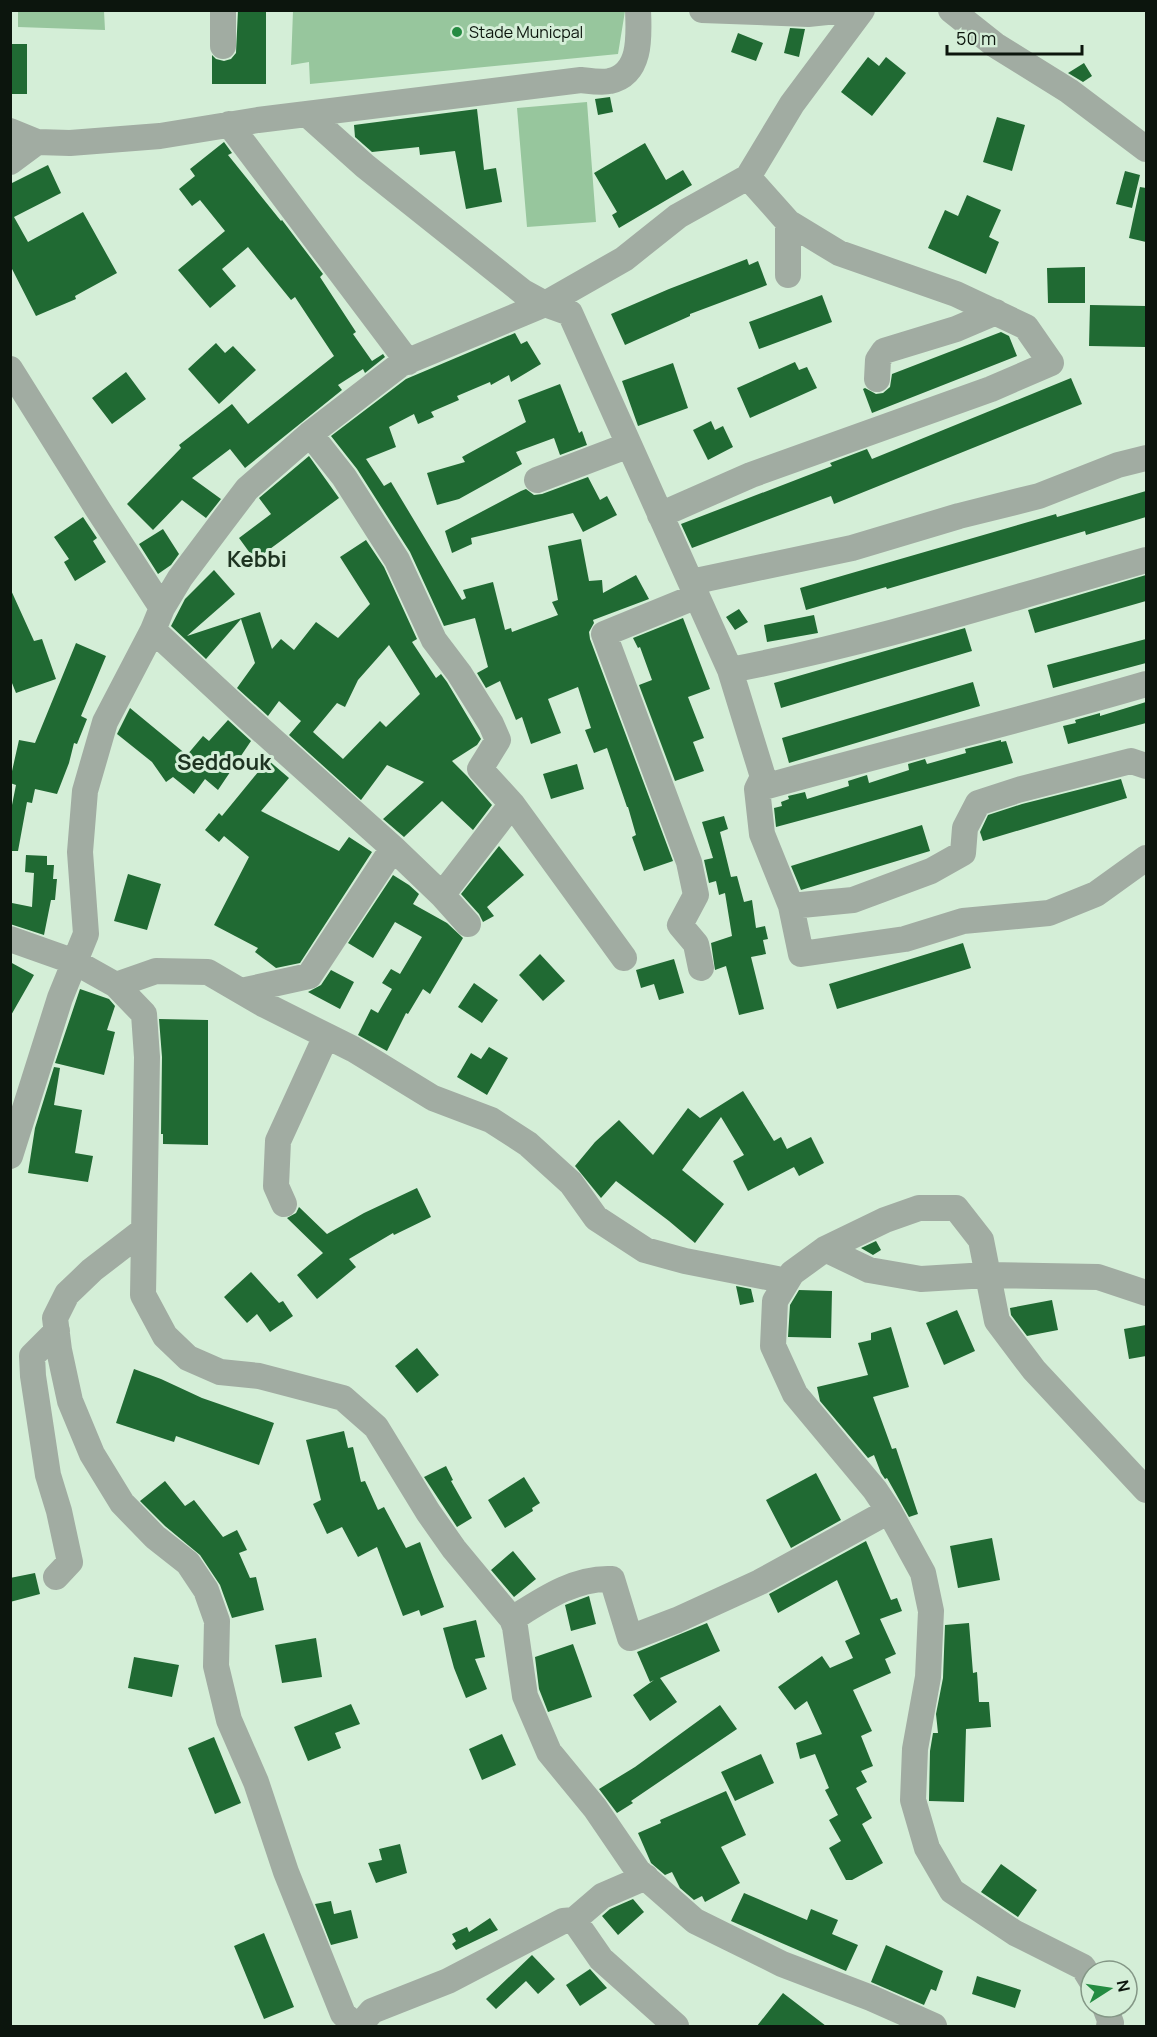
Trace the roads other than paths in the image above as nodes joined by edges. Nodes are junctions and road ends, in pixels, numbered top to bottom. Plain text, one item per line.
1 (224, 10) edge
2 (638, 10) edge
3 (702, 10) edge
4 (846, 10) edge
5 (862, 10) edge
6 (951, 10) edge
7 (223, 46) dead end
8 (308, 114) junction
9 (229, 124) junction
10 (10, 131) edge
11 (37, 142) junction
12 (1146, 149) edge
13 (10, 162) edge
14 (748, 177) junction
15 (788, 222) junction
16 (788, 275) dead end
17 (545, 304) junction
18 (996, 312) junction
19 (408, 362) junction
20 (10, 369) edge
21 (877, 379) dead end
22 (310, 434) junction
23 (629, 445) junction
24 (1146, 458) edge
25 (537, 480) dead end
26 (660, 515) junction
27 (1146, 560) edge
28 (694, 589) junction
29 (158, 619) junction
30 (730, 670) junction
31 (1146, 684) edge
32 (1146, 766) edge
33 (758, 789) junction
34 (512, 804) junction
35 (393, 848) junction
36 (1146, 858) edge
37 (442, 895) junction
38 (791, 906) junction
39 (468, 924) dead end
40 (10, 939) edge
41 (624, 958) dead end
42 (75, 962) junction
43 (701, 968) dead end
44 (116, 985) junction
45 (241, 991) junction
46 (326, 1035) junction
47 (10, 1156) edge
48 (284, 1204) dead end
49 (144, 1230) junction
50 (825, 1249) junction
51 (987, 1275) junction
52 (787, 1281) junction
53 (1146, 1293) edge
54 (57, 1331) junction
55 (1146, 1490) edge
56 (889, 1511) junction
57 (56, 1577) dead end
58 (512, 1619) junction
59 (646, 1877) junction
60 (574, 1920) junction
61 (1079, 1964) edge
62 (358, 2026) edge
63 (676, 2026) edge
64 (934, 2026) edge

1 - 7 street
2 - 8 street
3 - 4 street
5 - 14 street
6 - 12 street
8 - 9 street
8 - 17 street
9 - 11 street
9 - 19 street
10 - 11 street
11 - 13 street
14 - 15 street
14 - 17 street
15 - 16 street
15 - 18 street
17 - 19 street
17 - 23 street
18 - 21 street
18 - 26 street
19 - 22 street
20 - 29 street
22 - 29 street
22 - 34 street
23 - 25 street
23 - 26 street
24 - 28 street
26 - 28 street
27 - 30 street
28 - 30 street
28 - 43 street
29 - 35 street
29 - 42 street
30 - 33 street
31 - 33 street
32 - 38 street
33 - 38 street
34 - 37 street
34 - 41 street
35 - 37 street
35 - 45 street
36 - 38 street
37 - 39 street
40 - 42 street
42 - 44 street
42 - 47 street
44 - 45 street
44 - 49 street
45 - 46 street
46 - 48 street
46 - 52 street
49 - 54 street
49 - 58 street
50 - 51 street
50 - 51 street
50 - 52 street
51 - 53 street
51 - 55 street
52 - 56 street
54 - 57 street
54 - 62 street
56 - 58 street
56 - 61 street
58 - 59 street
59 - 60 street
59 - 64 street
60 - 62 street
60 - 63 street

